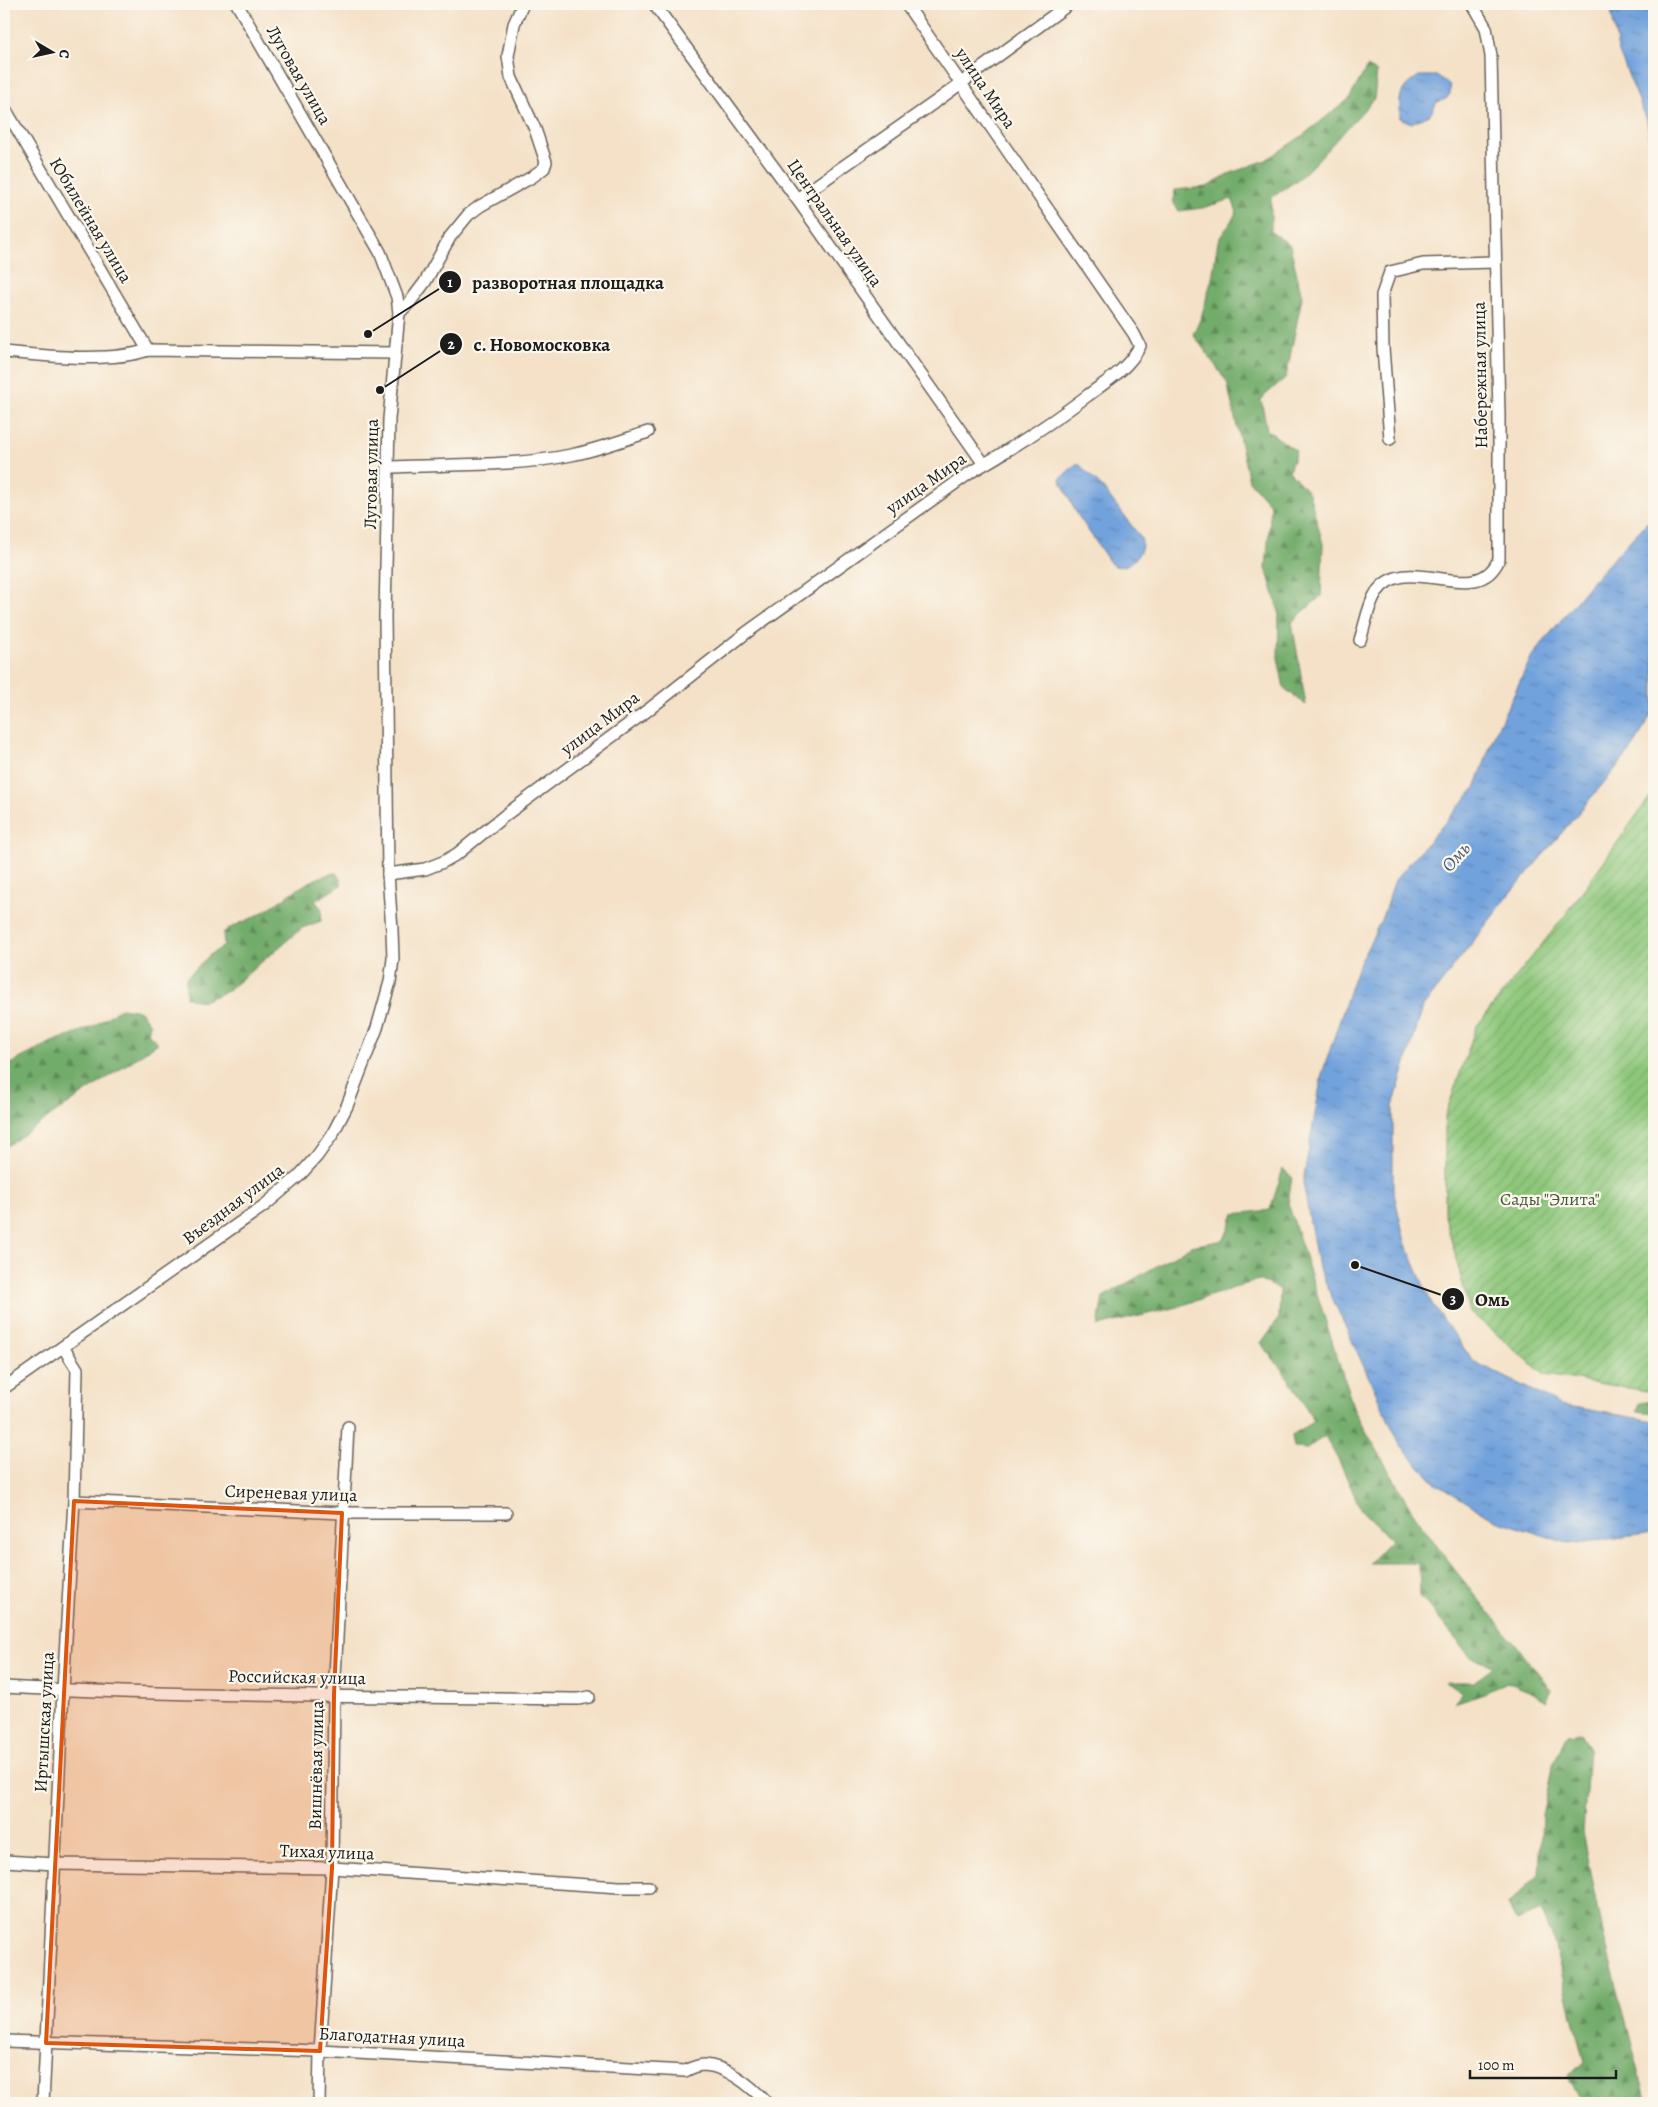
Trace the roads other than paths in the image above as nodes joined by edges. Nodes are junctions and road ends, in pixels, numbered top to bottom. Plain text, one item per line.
1 (237, 4) edge
2 (523, 4) edge
3 (654, 4) edge
4 (906, 4) edge
5 (1069, 4) edge
6 (1472, 4) edge
7 (962, 83) junction
8 (4, 107) edge
9 (797, 198) junction
10 (1496, 262) junction
11 (399, 313) junction
12 (148, 350) junction
13 (4, 352) edge
14 (395, 353) junction
15 (648, 432) dead end
16 (1390, 439) dead end
17 (984, 464) junction
18 (389, 466) junction
19 (1360, 640) dead end
20 (388, 871) junction
21 (63, 1347) junction
22 (4, 1388) edge
23 (348, 1428) dead end
24 (74, 1501) junction
25 (342, 1513) junction
26 (506, 1513) dead end
27 (4, 1687) edge
28 (63, 1690) junction
29 (334, 1695) junction
30 (589, 1697) dead end
31 (4, 1861) edge
32 (55, 1864) junction
33 (332, 1868) junction
34 (649, 1887) dead end
35 (4, 2041) edge
36 (46, 2044) junction
37 (320, 2051) junction
38 (766, 2102) edge
39 (43, 2103) edge
40 (320, 2103) edge

1 - 11 street, Луговая улица
2 - 11 street
3 - 9 street, Центральная улица
4 - 7 street, улица Мира
5 - 7 street
6 - 10 street, Набережная улица
7 - 9 street
7 - 17 street, улица Мира
8 - 12 street, Юбилейная улица
9 - 17 street, Центральная улица
10 - 16 street
10 - 19 street, Набережная улица
11 - 14 street, Луговая улица
12 - 13 street
12 - 14 street
14 - 18 street, Луговая улица
15 - 18 street
17 - 20 street, улица Мира
18 - 20 street, Луговая улица
20 - 21 street, Въездная улица
21 - 22 street, Въездная улица
21 - 24 street, Иртышская улица
23 - 25 street, Вишнёвая улица
24 - 25 street, Сиреневая улица
24 - 28 street, Иртышская улица
25 - 26 street, Сиреневая улица
25 - 29 street, Вишнёвая улица
27 - 28 street, Российская улица
28 - 29 street, Российская улица
28 - 32 street, Иртышская улица
29 - 30 street, Российская улица
29 - 33 street, Вишнёвая улица
31 - 32 street, Тихая улица
32 - 33 street, Тихая улица
32 - 36 street, Иртышская улица
33 - 34 street, Тихая улица
33 - 37 street, Вишнёвая улица
35 - 36 street, Благодатная улица
36 - 37 street, Благодатная улица
36 - 39 street, Иртышская улица
37 - 38 street, Благодатная улица
37 - 40 street, Вишнёвая улица

